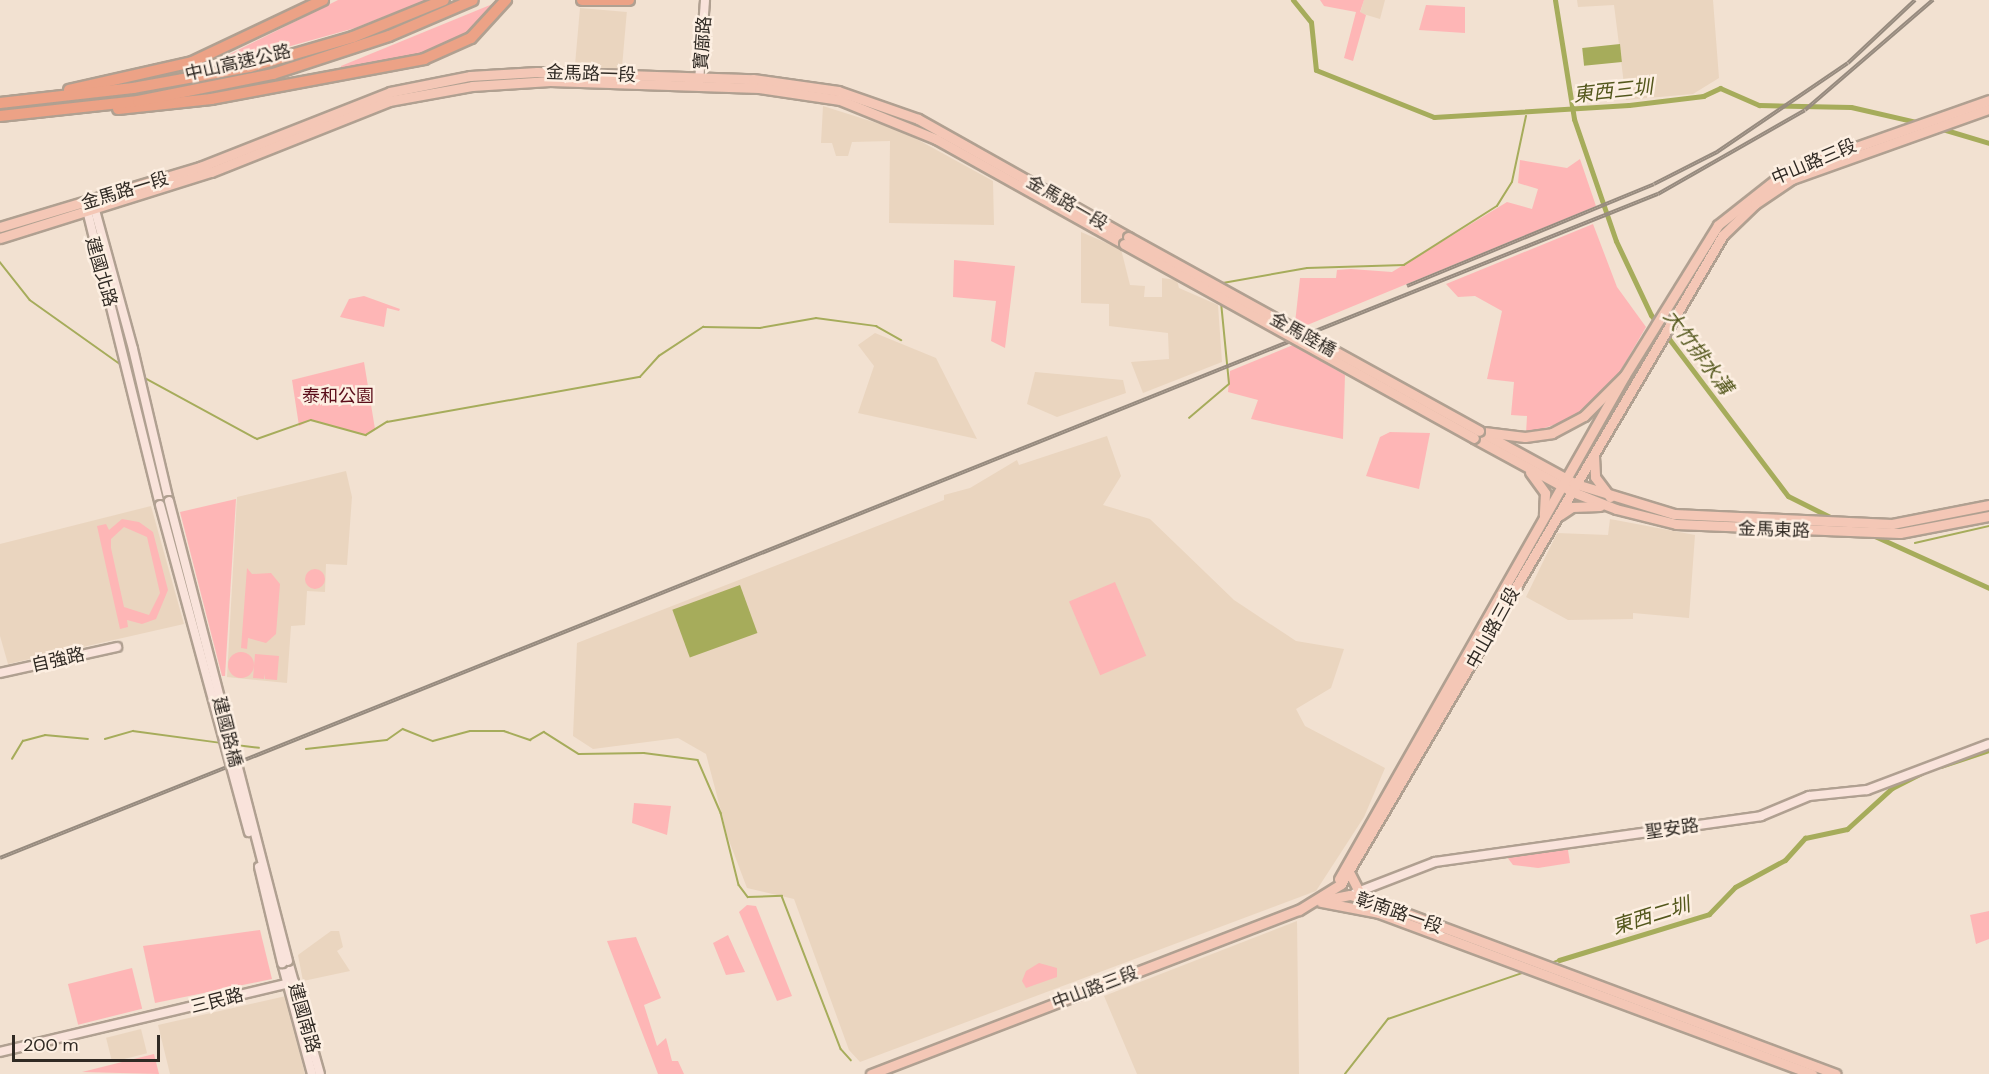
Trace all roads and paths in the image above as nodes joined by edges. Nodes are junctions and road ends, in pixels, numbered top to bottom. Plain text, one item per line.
1 (323, 0) edge
2 (444, 0) edge
3 (473, 0) edge
4 (506, 0) edge
5 (582, 0) edge
6 (629, 0) edge
7 (705, 0) edge
8 (700, 81) junction
9 (43, 99) junction
10 (1989, 100) edge
11 (0, 103) edge
12 (80, 109) junction
13 (1989, 109) edge
14 (0, 116) edge
15 (1869, 136) junction
16 (1875, 151) junction
17 (86, 203) junction
18 (95, 210) junction
19 (85, 214) junction
20 (41, 222) junction
21 (0, 227) edge
22 (0, 238) edge
23 (1126, 241) joint
24 (1665, 318) junction
25 (1651, 342) junction
26 (1624, 375) junction
27 (1476, 435) junction
28 (1594, 452) junction
29 (1521, 464) junction
30 (1570, 486) junction
31 (1610, 502) junction
32 (165, 503) junction
33 (1989, 505) edge
34 (1989, 516) edge
35 (1553, 524) junction
36 (1541, 527) junction
37 (117, 647) dead end
38 (0, 673) edge
39 (1989, 744) edge
40 (1347, 874) junction
41 (1359, 897) junction
42 (1319, 901) junction
43 (285, 962) joint
44 (291, 983) junction
45 (0, 1053) edge
46 (312, 1074) edge
47 (320, 1074) edge
48 (871, 1074) edge
49 (1812, 1074) edge
50 (1835, 1074) edge

1 - 9 highway
2 - 9 highway, 中山高速公路
3 - 12 highway, 中山高速公路
4 - 12 highway
5 - 6 highway
7 - 8 street, 寶廍路
8 - 17 main road, 金馬路一段
8 - 18 main road, 金馬路一段
8 - 23 main road, 金馬路一段
9 - 11 highway, 中山高速公路
10 - 15 main road, 中山路三段
12 - 14 highway, 中山高速公路
13 - 16 main road, 中山路三段
15 - 16 main road
15 - 24 main road, 中山路三段
16 - 24 main road, 中山路三段
17 - 18 street, 建國北路
17 - 19 street, 建國北路
17 - 20 main road, 金馬路一段
18 - 19 main road, 金馬路一段
18 - 32 street, 建國北路
19 - 20 main road, 金馬路一段
19 - 32 street, 建國北路
20 - 21 main road
20 - 22 main road
23 - 27 main road, 金馬陸橋, bridge
24 - 25 main road
25 - 26 main road, 中山路三段
25 - 28 main road, 中山路三段
26 - 27 main road
26 - 30 main road, 中山路三段
27 - 29 main road
27 - 30 main road
28 - 30 main road, 中山路三段
28 - 31 main road
29 - 30 main road
29 - 36 main road
30 - 31 main road, 金馬東路
30 - 35 main road, 中山路三段
30 - 36 main road, 中山路三段
31 - 33 main road, 金馬東路
31 - 34 main road, 金馬東路
31 - 35 main road
32 - 43 street, 建國路橋, bridge
35 - 40 main road, 中山路三段
36 - 40 main road, 中山路三段
37 - 38 street, 自強路
39 - 41 street, 聖安路
40 - 41 main road
40 - 42 main road, 中山路三段
41 - 42 main road, 彰南路一段
41 - 42 main road, 彰南路一段
41 - 49 main road, 彰南路一段
41 - 50 main road, 彰南路一段
42 - 48 main road, 中山路三段
43 - 44 street, 建國南路
44 - 45 street, 三民路
44 - 46 street, 建國南路
44 - 47 street, 建國南路

